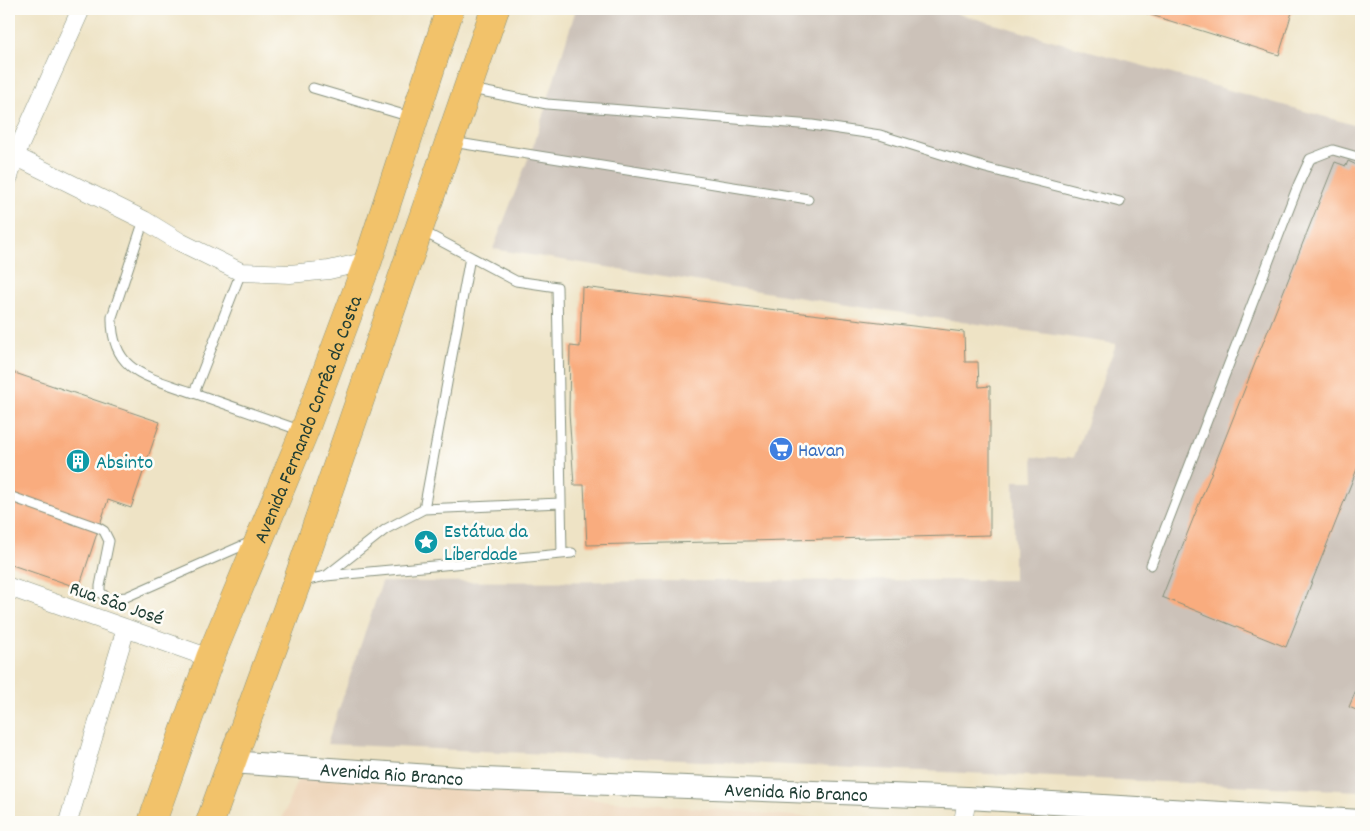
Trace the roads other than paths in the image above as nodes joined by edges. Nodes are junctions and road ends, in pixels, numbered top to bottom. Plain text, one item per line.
1 (81, 9) edge
2 (450, 9) edge
3 (495, 9) edge
4 (313, 88) dead end
5 (468, 89) junction
6 (415, 118) junction
7 (450, 141) junction
8 (16, 156) junction
9 (1361, 158) edge
10 (9, 177) edge
11 (808, 199) dead end
12 (1120, 202) dead end
13 (144, 220) junction
14 (418, 229) junction
15 (470, 257) junction
16 (368, 261) junction
17 (241, 272) junction
18 (194, 393) junction
19 (304, 432) junction
20 (9, 496) edge
21 (561, 503) junction
22 (424, 509) junction
23 (260, 538) junction
24 (1151, 565) dead end
25 (326, 576) junction
26 (297, 582) junction
27 (9, 587) edge
28 (126, 628) junction
29 (210, 658) junction
30 (231, 762) junction
31 (967, 798) junction
32 (1104, 814) edge
33 (1269, 819) edge
34 (68, 822) edge
35 (152, 822) edge
36 (210, 822) edge
37 (963, 822) edge
38 (1361, 822) edge

1 - 8 street
2 - 6 highway, Avenida Fernando Corrêa da Costa
3 - 5 highway, Avenida Fernando Corrêa da Costa
4 - 6 lane
5 - 7 highway, Avenida Fernando Corrêa da Costa
5 - 12 lane
6 - 16 highway, Avenida Fernando Corrêa da Costa
7 - 11 lane
7 - 14 highway, Avenida Fernando Corrêa da Costa
8 - 10 street
8 - 13 street
9 - 24 lane
13 - 17 street
13 - 18 lane
14 - 15 lane
14 - 26 highway, Avenida Fernando Corrêa da Costa
15 - 21 lane
15 - 22 lane
16 - 17 street
16 - 19 highway, Avenida Fernando Corrêa da Costa
17 - 18 lane
18 - 19 lane
19 - 23 highway, Avenida Fernando Corrêa da Costa
20 - 23 lane
21 - 22 lane
21 - 25 lane
22 - 25 lane
23 - 29 highway, Avenida Fernando Corrêa da Costa
25 - 26 lane
26 - 30 highway, Avenida Fernando Corrêa da Costa
27 - 28 street, Rua São José
28 - 29 street, Rua São José
28 - 34 street
29 - 35 highway, Avenida Fernando Corrêa da Costa
30 - 31 street, Avenida Rio Branco
30 - 36 highway, Avenida Fernando Corrêa da Costa
31 - 32 street, Avenida Rio Branco
31 - 37 street
32 - 33 street, Avenida Rio Branco
33 - 38 street, Avenida Rio Branco

